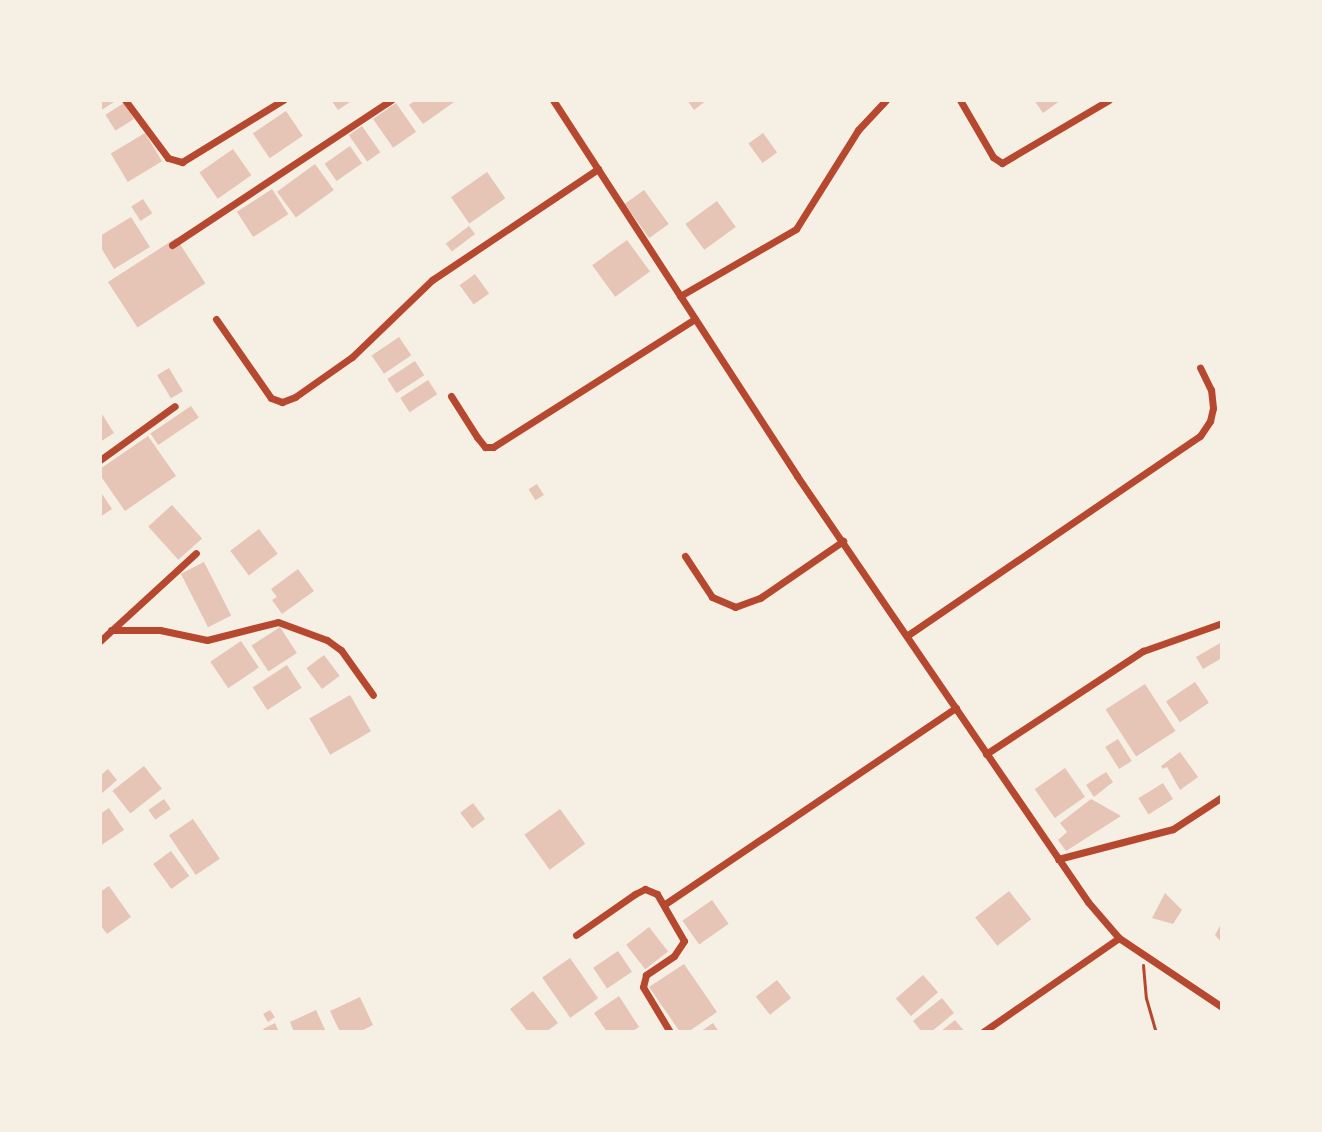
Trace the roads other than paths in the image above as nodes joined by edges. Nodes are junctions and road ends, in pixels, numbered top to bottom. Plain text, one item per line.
1 (125, 100) edge
2 (283, 100) edge
3 (391, 100) edge
4 (553, 100) edge
5 (886, 100) edge
6 (960, 100) edge
7 (1109, 100) edge
8 (598, 169) junction
9 (172, 245) dead end
10 (680, 296) junction
11 (216, 319) dead end
12 (695, 319) junction
13 (1200, 367) dead end
14 (451, 396) dead end
15 (175, 406) dead end
16 (100, 460) edge
17 (843, 541) junction
18 (196, 553) dead end
19 (685, 556) dead end
20 (1222, 623) edge
21 (111, 630) junction
22 (908, 635) junction
23 (100, 641) edge
24 (373, 695) dead end
25 (956, 708) junction
26 (986, 754) junction
27 (1222, 797) edge
28 (1058, 859) junction
29 (665, 904) junction
30 (576, 935) dead end
31 (1119, 938) junction
32 (1222, 1007) edge
33 (670, 1032) edge
34 (983, 1032) edge

1 - 2 street
3 - 9 street
4 - 8 street
5 - 10 street
6 - 7 street
8 - 10 street
8 - 11 street
10 - 12 street
12 - 14 street
12 - 17 street
13 - 22 street
15 - 16 street
17 - 19 street
17 - 22 street
18 - 21 street
20 - 26 street
21 - 23 street
21 - 24 street
22 - 25 street
25 - 26 street
25 - 29 street
26 - 28 street
27 - 28 street
28 - 31 street
29 - 30 street
29 - 33 street
31 - 32 street
31 - 34 street

